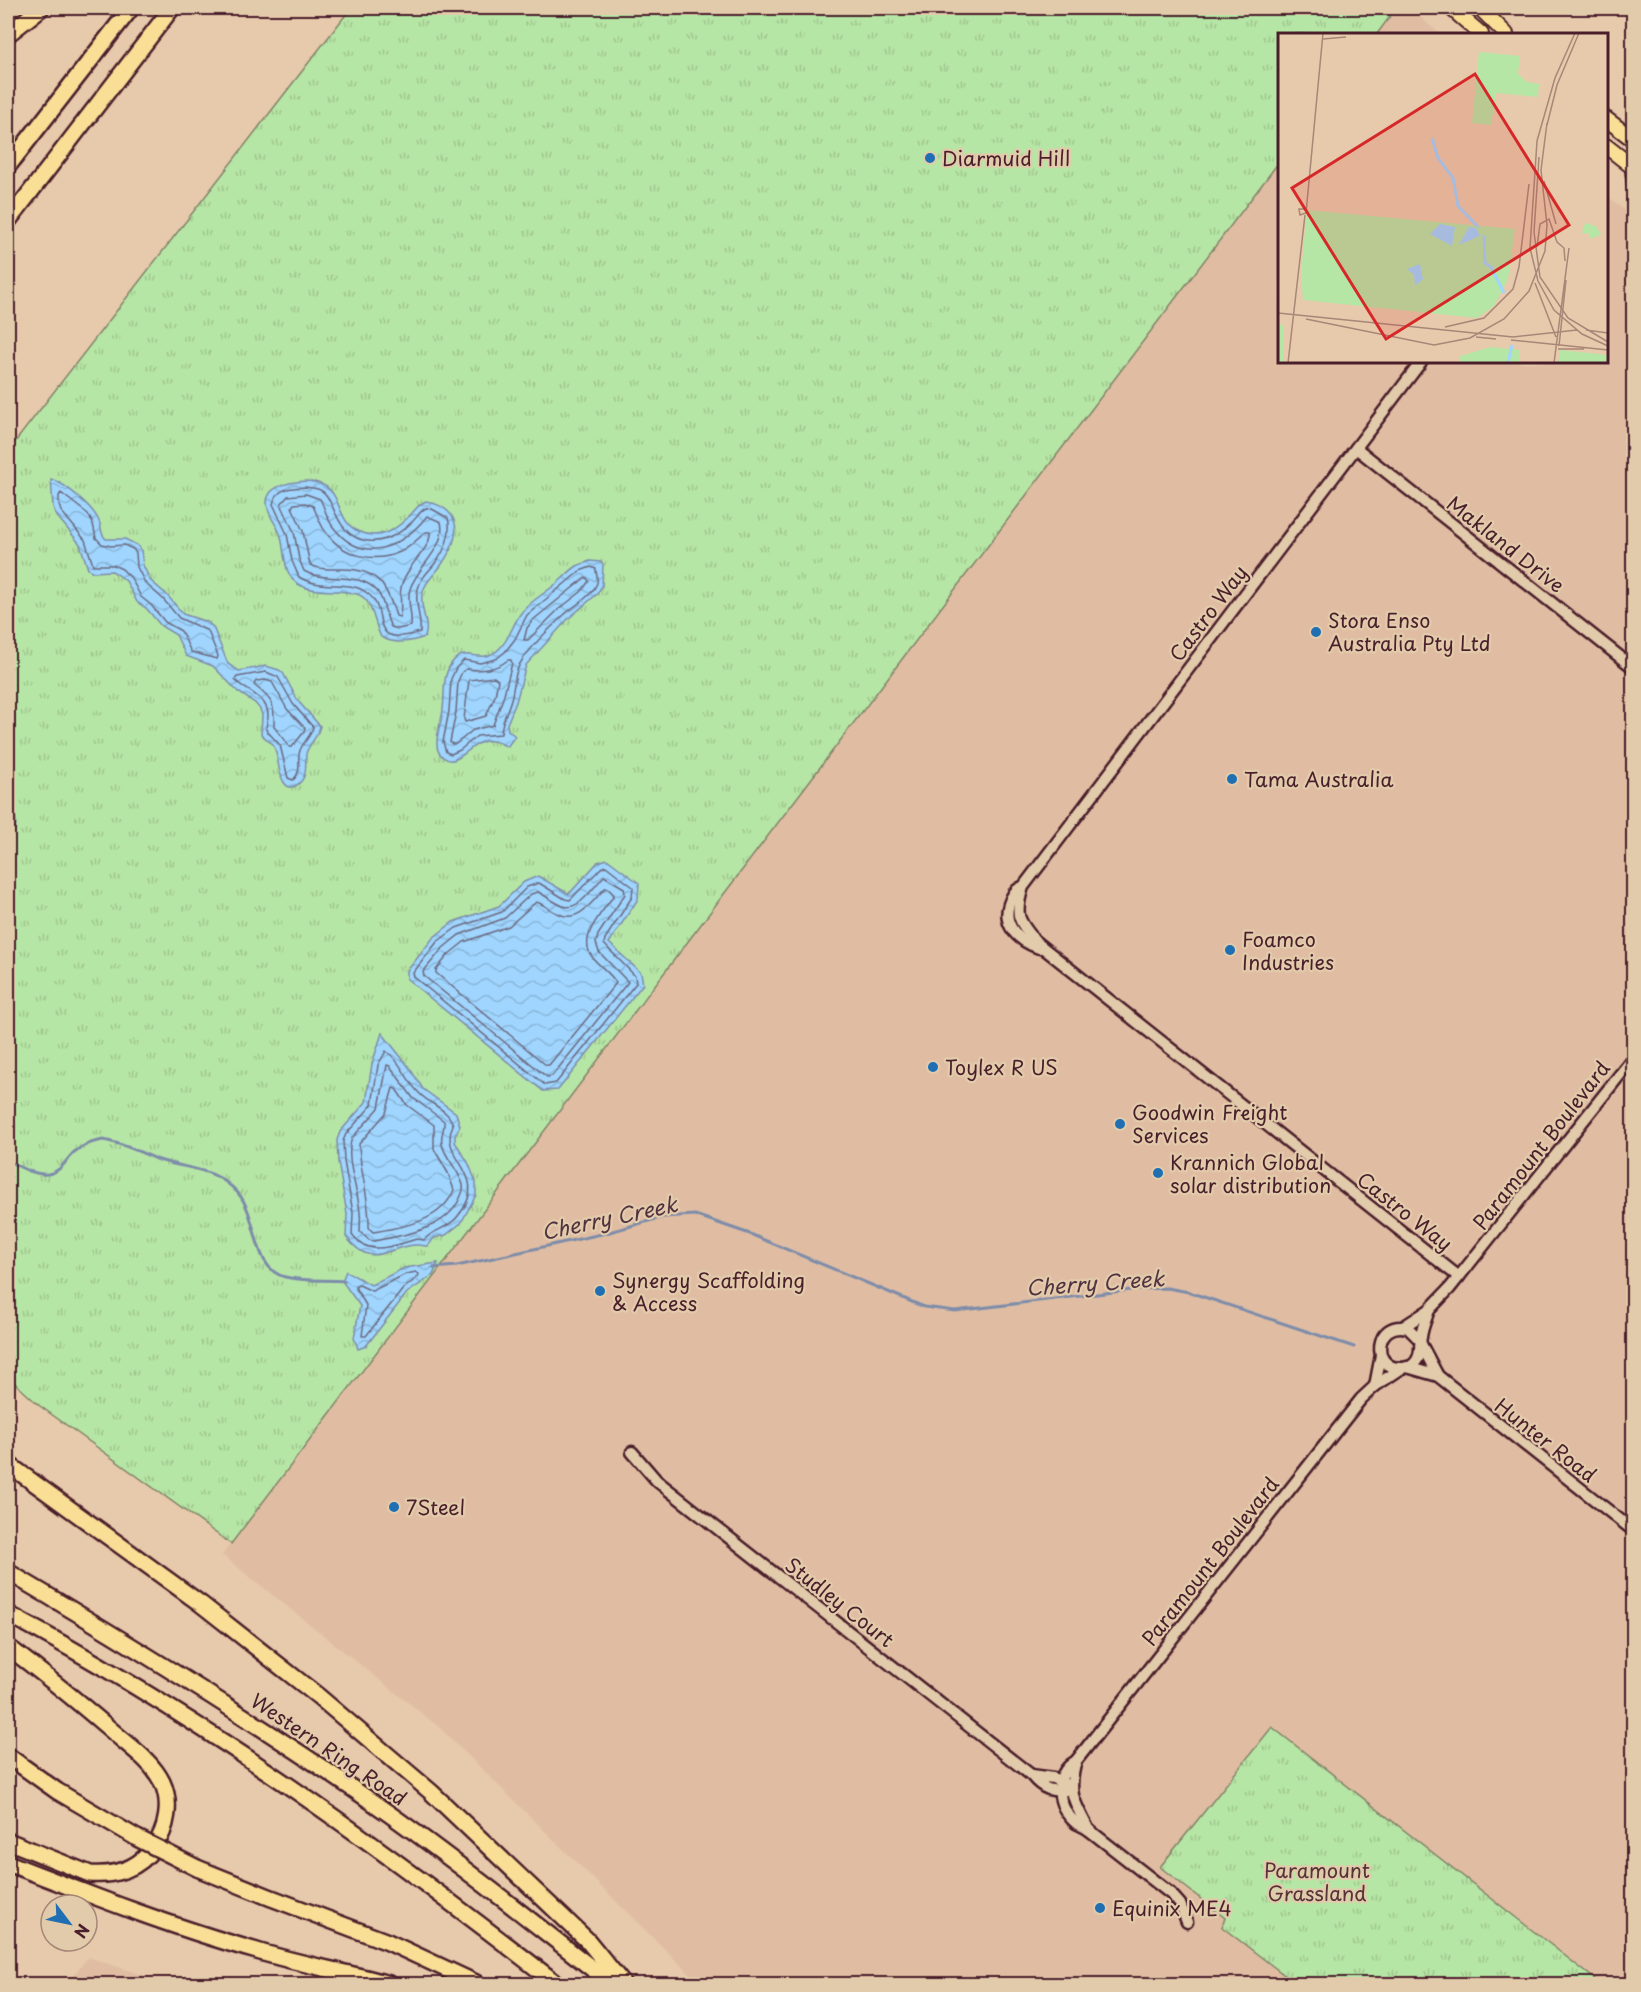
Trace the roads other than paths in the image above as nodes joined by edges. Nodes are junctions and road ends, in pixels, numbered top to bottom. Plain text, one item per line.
1 (41, 8) edge
2 (131, 8) edge
3 (172, 8) edge
4 (1451, 8) edge
5 (1480, 8) edge
6 (1480, 33) edge
7 (1505, 33) edge
8 (8, 34) edge
9 (1608, 120) edge
10 (1634, 140) edge
11 (1608, 148) edge
12 (1608, 155) edge
13 (1629, 164) edge
14 (8, 166) edge
15 (1634, 192) edge
16 (8, 221) edge
17 (1421, 363) edge
18 (1356, 448) junction
19 (1634, 668) edge
20 (1634, 1058) edge
21 (1460, 1276) junction
22 (1429, 1310) junction
23 (1403, 1327) junction
24 (1420, 1342) junction
25 (1381, 1356) junction
26 (1405, 1368) junction
27 (1438, 1376) junction
28 (1375, 1386) junction
29 (632, 1452) dead end
30 (8, 1464) edge
31 (1634, 1531) edge
32 (8, 1572) edge
33 (8, 1614) edge
34 (8, 1647) edge
35 (8, 1756) edge
36 (1076, 1761) junction
37 (1059, 1786) junction
38 (1071, 1789) junction
39 (1089, 1830) junction
40 (8, 1841) edge
41 (8, 1863) edge
42 (1187, 1922) dead end
43 (389, 1984) edge
44 (478, 1984) edge
45 (557, 1984) edge
46 (612, 1984) edge
47 (623, 1984) edge

1 - 8 highway
2 - 14 highway
3 - 16 highway
4 - 6 main road
5 - 7 main road
9 - 10 main road
11 - 13 main road
12 - 13 street
13 - 15 street
17 - 18 street, Castro Way
18 - 19 street, Makland Drive
18 - 21 street, Castro Way
20 - 21 street, Paramount Boulevard
21 - 22 street, Paramount Boulevard
22 - 23 street, Paramount Boulevard
22 - 24 street, Paramount Boulevard
23 - 24 street
23 - 25 street
24 - 26 street
24 - 27 street, Hunter Road
25 - 26 street
25 - 28 street
26 - 27 street, Hunter Road
26 - 28 street, Paramount Boulevard
27 - 31 street, Hunter Road
28 - 36 street, Paramount Boulevard
29 - 37 street, Studley Court
30 - 47 highway
32 - 46 highway, Western Ring Road
33 - 45 highway
34 - 40 highway
35 - 44 highway, bridge
36 - 37 street, Paramount Boulevard
36 - 38 street, Paramount Boulevard
37 - 38 street, Studley Court
37 - 39 street
38 - 39 street
39 - 42 street
41 - 43 highway

